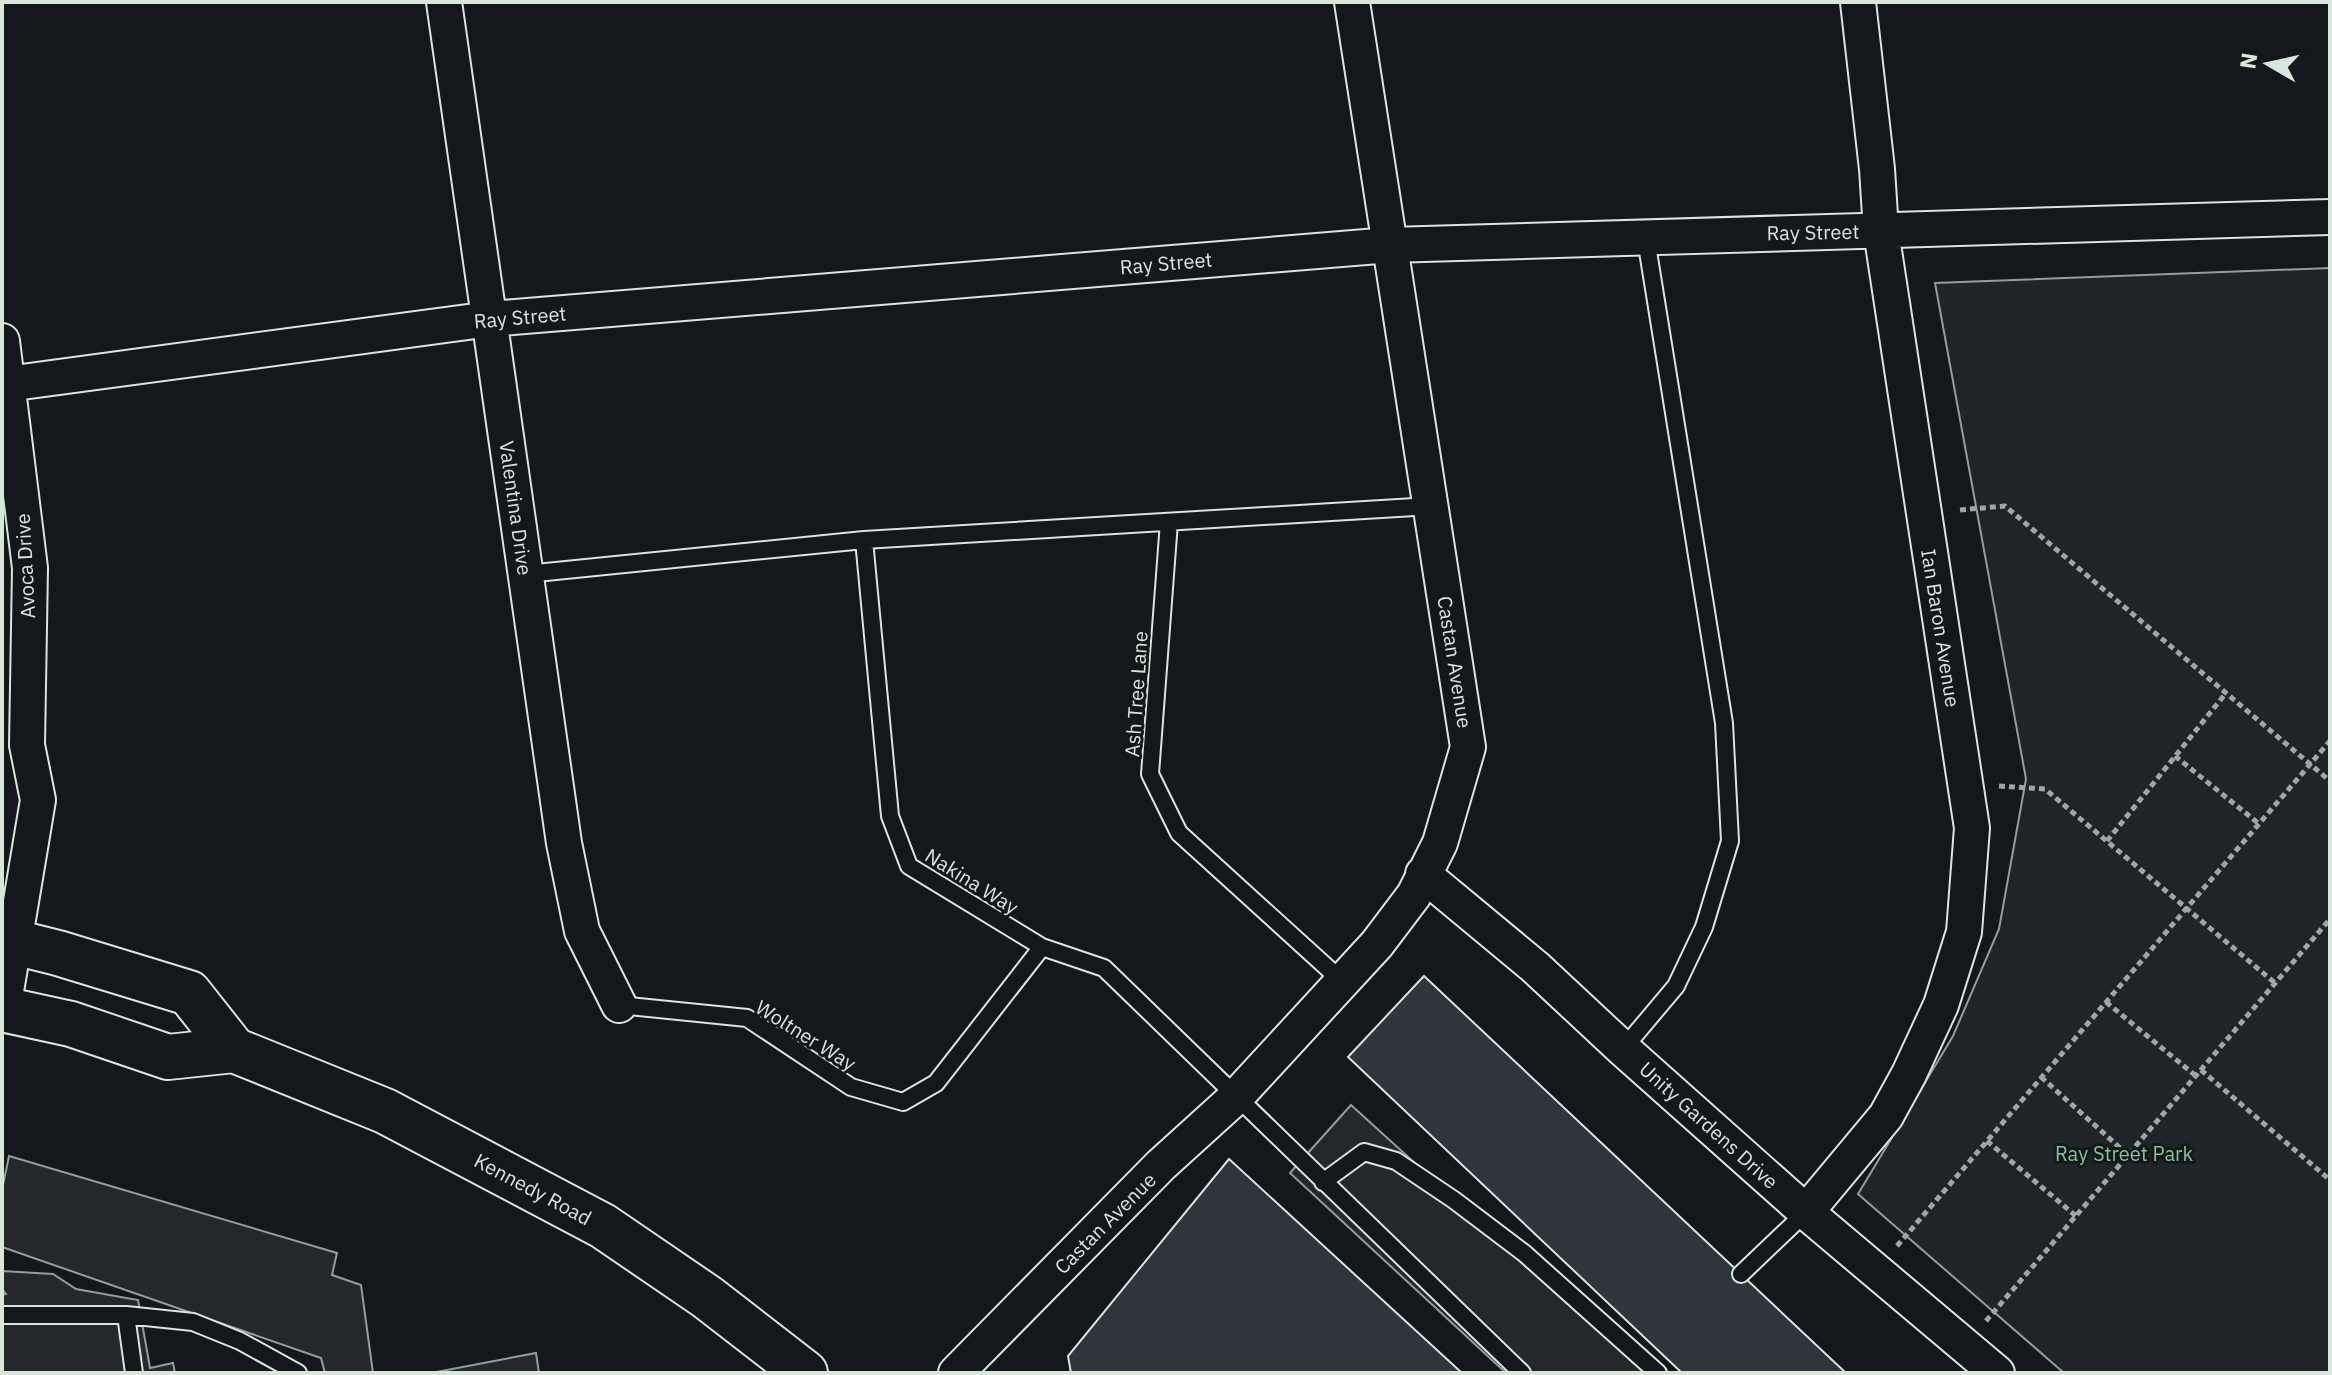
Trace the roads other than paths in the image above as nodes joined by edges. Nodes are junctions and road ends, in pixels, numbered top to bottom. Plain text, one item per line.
1 (444, 2) edge
2 (1352, 2) edge
3 (1858, 2) edge
4 (2330, 217) edge
5 (1881, 231) junction
6 (1646, 239) junction
7 (1390, 245) junction
8 (490, 319) junction
9 (2, 341) edge
10 (7, 384) junction
11 (1431, 506) junction
12 (1169, 522) junction
13 (864, 540) junction
14 (526, 574) junction
15 (27, 745) junction
16 (2, 769) edge
17 (1423, 874) junction
18 (7, 940) edge
19 (1042, 947) junction
20 (1343, 982) junction
21 (619, 1005) joint
22 (2, 1013) edge
23 (1623, 1049) junction
24 (234, 1050) junction
25 (1236, 1097) junction
26 (1323, 1182) junction
27 (1806, 1212) junction
28 (1741, 1274) dead end
29 (2, 1315) edge
30 (126, 1315) junction
31 (1656, 1364) edge
32 (134, 1373) edge
33 (298, 1373) edge
34 (805, 1373) edge
35 (956, 1373) edge
36 (1522, 1373) edge
37 (1997, 1373) edge

1 - 8 street, Valentina Drive
2 - 7 street, Castan Avenue
3 - 5 street, Ian Baron Avenue
4 - 5 street, Ray Street
5 - 6 street, Ray Street
5 - 27 street, Ian Baron Avenue
6 - 7 street, Ray Street
6 - 23 lane
7 - 8 street, Ray Street
7 - 11 street, Castan Avenue
8 - 10 street, Ray Street
8 - 14 street, Valentina Drive
9 - 10 street, Avoca Drive
10 - 15 street, Avoca Drive
11 - 12 lane
11 - 17 street, Castan Avenue
12 - 13 lane
12 - 20 lane, Ash Tree Lane
13 - 14 lane
13 - 19 lane, Nakina Way
14 - 21 street, Valentina Drive
15 - 16 street
15 - 18 street, Avoca Drive
17 - 20 street, Castan Avenue
17 - 23 street, Unity Gardens Drive
18 - 22 street, Avoca Drive
18 - 24 main road, Kennedy Road
19 - 21 lane, Woltner Way
19 - 25 lane, Nakina Way
20 - 25 street, Castan Avenue
22 - 24 main road, Kennedy Road
23 - 27 street, Unity Gardens Drive
24 - 34 main road, Kennedy Road
25 - 26 lane, Nakina Way
25 - 35 street, Castan Avenue
26 - 31 lane
26 - 36 lane, Nakina Way
27 - 28 lane
27 - 37 street, Unity Gardens Drive
29 - 30 lane
30 - 32 lane
30 - 33 lane

